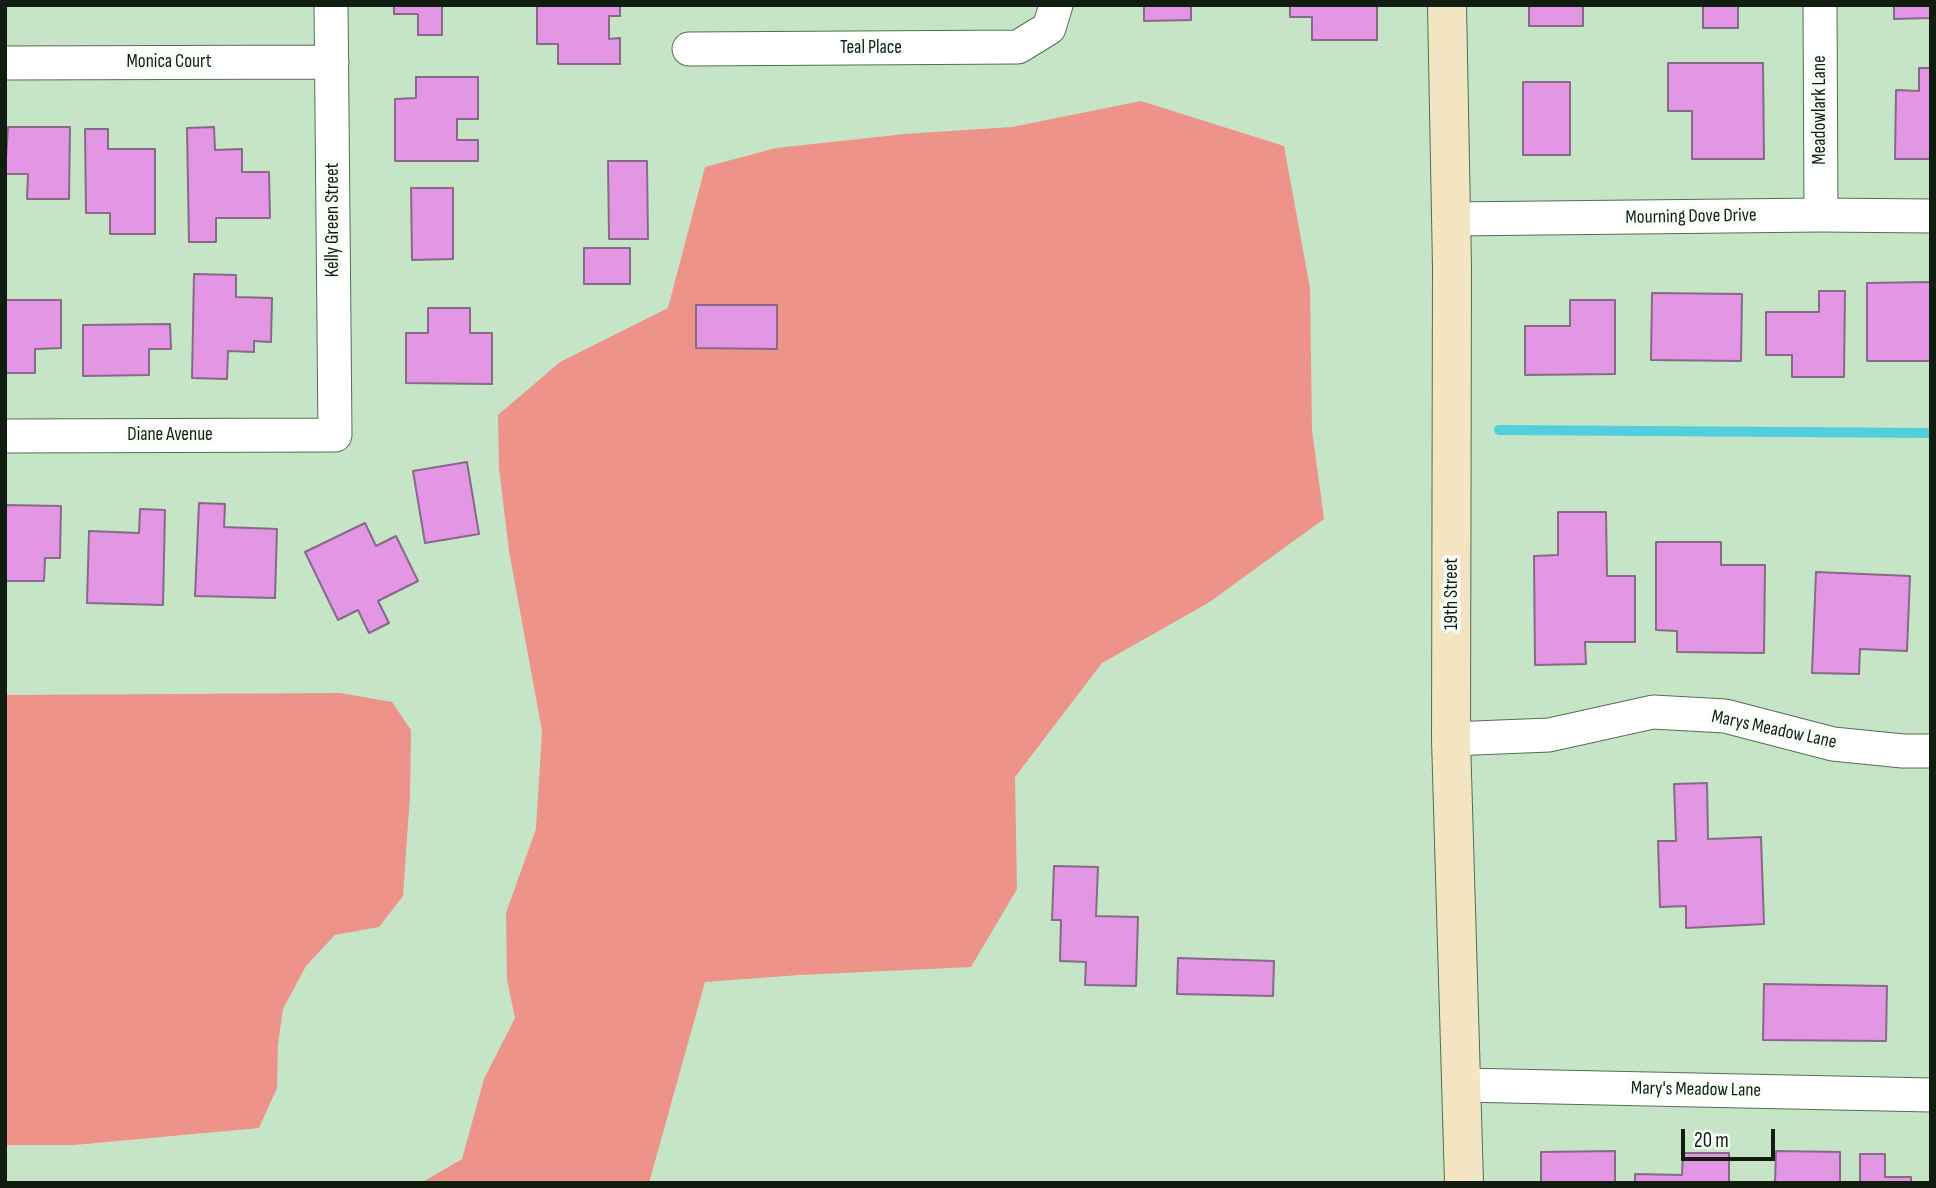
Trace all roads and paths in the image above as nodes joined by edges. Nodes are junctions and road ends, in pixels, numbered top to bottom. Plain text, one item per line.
1 (331, 5) edge
2 (1447, 5) edge
3 (1820, 5) edge
4 (1053, 17) edge
5 (689, 49) dead end
6 (332, 62) junction
7 (5, 63) edge
8 (1821, 215) junction
9 (1931, 216) edge
10 (1451, 219) junction
11 (335, 435) joint
12 (5, 436) edge
13 (1451, 739) junction
14 (1931, 751) edge
15 (1461, 1085) junction
16 (1931, 1095) edge
17 (1464, 1183) edge

1 - 6 street, Kelly Green Street
2 - 10 street, 19th Street
3 - 8 street, Meadowlark Lane
4 - 5 street, Teal Place
6 - 7 street, Monica Court
6 - 11 street, Kelly Green Street
8 - 9 street, Mourning Dove Drive
8 - 10 street, Mourning Dove Drive
10 - 13 street, 19th Street
11 - 12 street, Diane Avenue
13 - 14 street, Marys Meadow Lane
13 - 15 street, 19th Street
15 - 16 street, Mary's Meadow Lane
15 - 17 street, 19th Street

